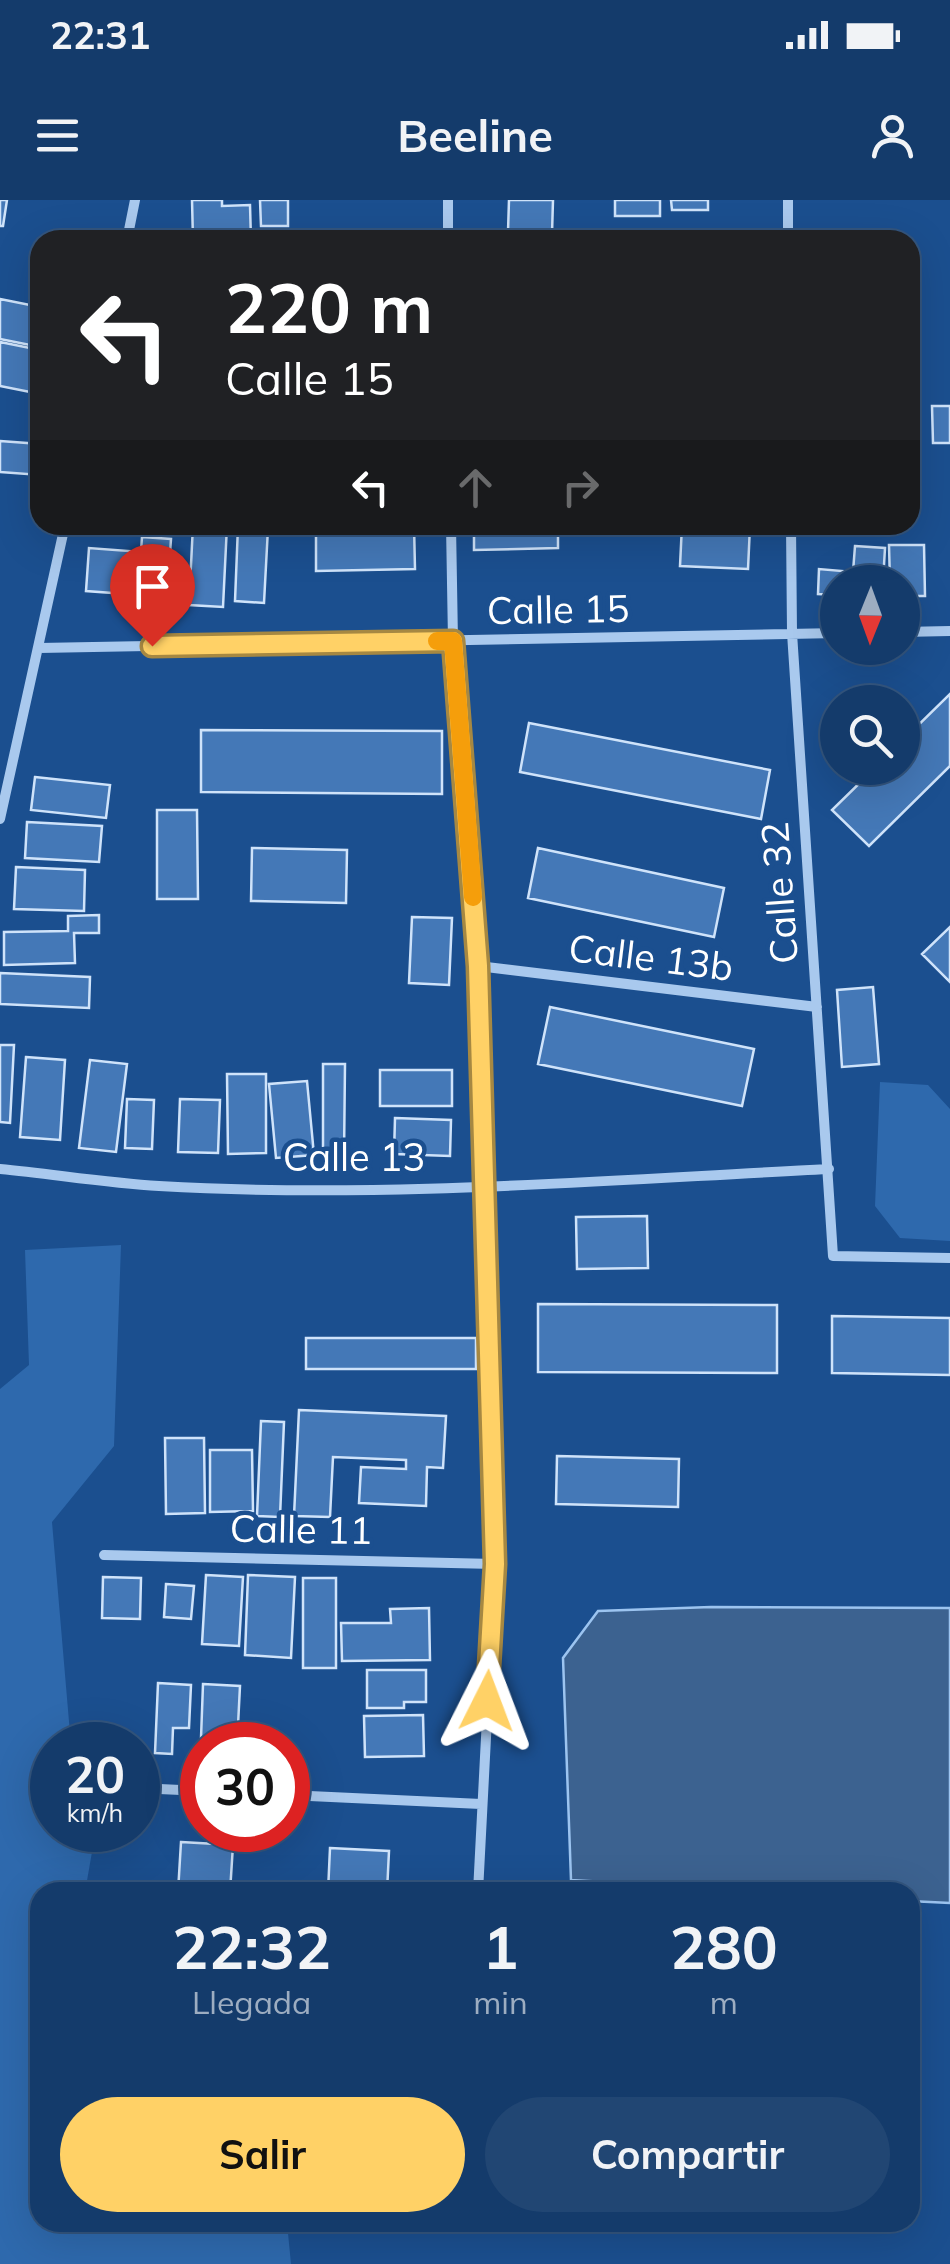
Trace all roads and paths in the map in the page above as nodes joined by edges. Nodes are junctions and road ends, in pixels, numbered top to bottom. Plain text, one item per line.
1 (135, 200) edge
2 (448, 200) edge
3 (788, 200) edge
4 (129, 230) edge
5 (448, 230) edge
6 (788, 230) edge
7 (64, 535) edge
8 (451, 535) edge
9 (791, 535) edge
10 (950, 631) edge
11 (820, 632) edge
12 (920, 632) edge
13 (792, 633) junction
14 (453, 641) junction
15 (39, 648) junction
16 (0, 819) edge
17 (478, 966) junction
18 (817, 1007) junction
19 (0, 1168) edge
20 (829, 1169) junction
21 (484, 1186) junction
22 (950, 1258) edge
23 (104, 1555) dead end
24 (495, 1564) junction
25 (310, 1796) edge
26 (481, 1804) junction
27 (478, 1882) edge

1 - 4 street
2 - 5 street
3 - 6 street
7 - 15 street
8 - 14 street
9 - 13 street, Calle 32
10 - 12 street
11 - 13 street, Calle 15
13 - 14 street, Calle 15
13 - 18 street, Calle 32
14 - 15 street, Calle 15
14 - 17 street
15 - 16 street
17 - 18 street, Calle 13b
17 - 21 street
18 - 20 street, Calle 32
19 - 21 street, Calle 13
20 - 21 street, Calle 13
20 - 22 street, Calle 32
21 - 24 street
23 - 24 street, Calle 11
24 - 26 street
25 - 26 street
26 - 27 street

